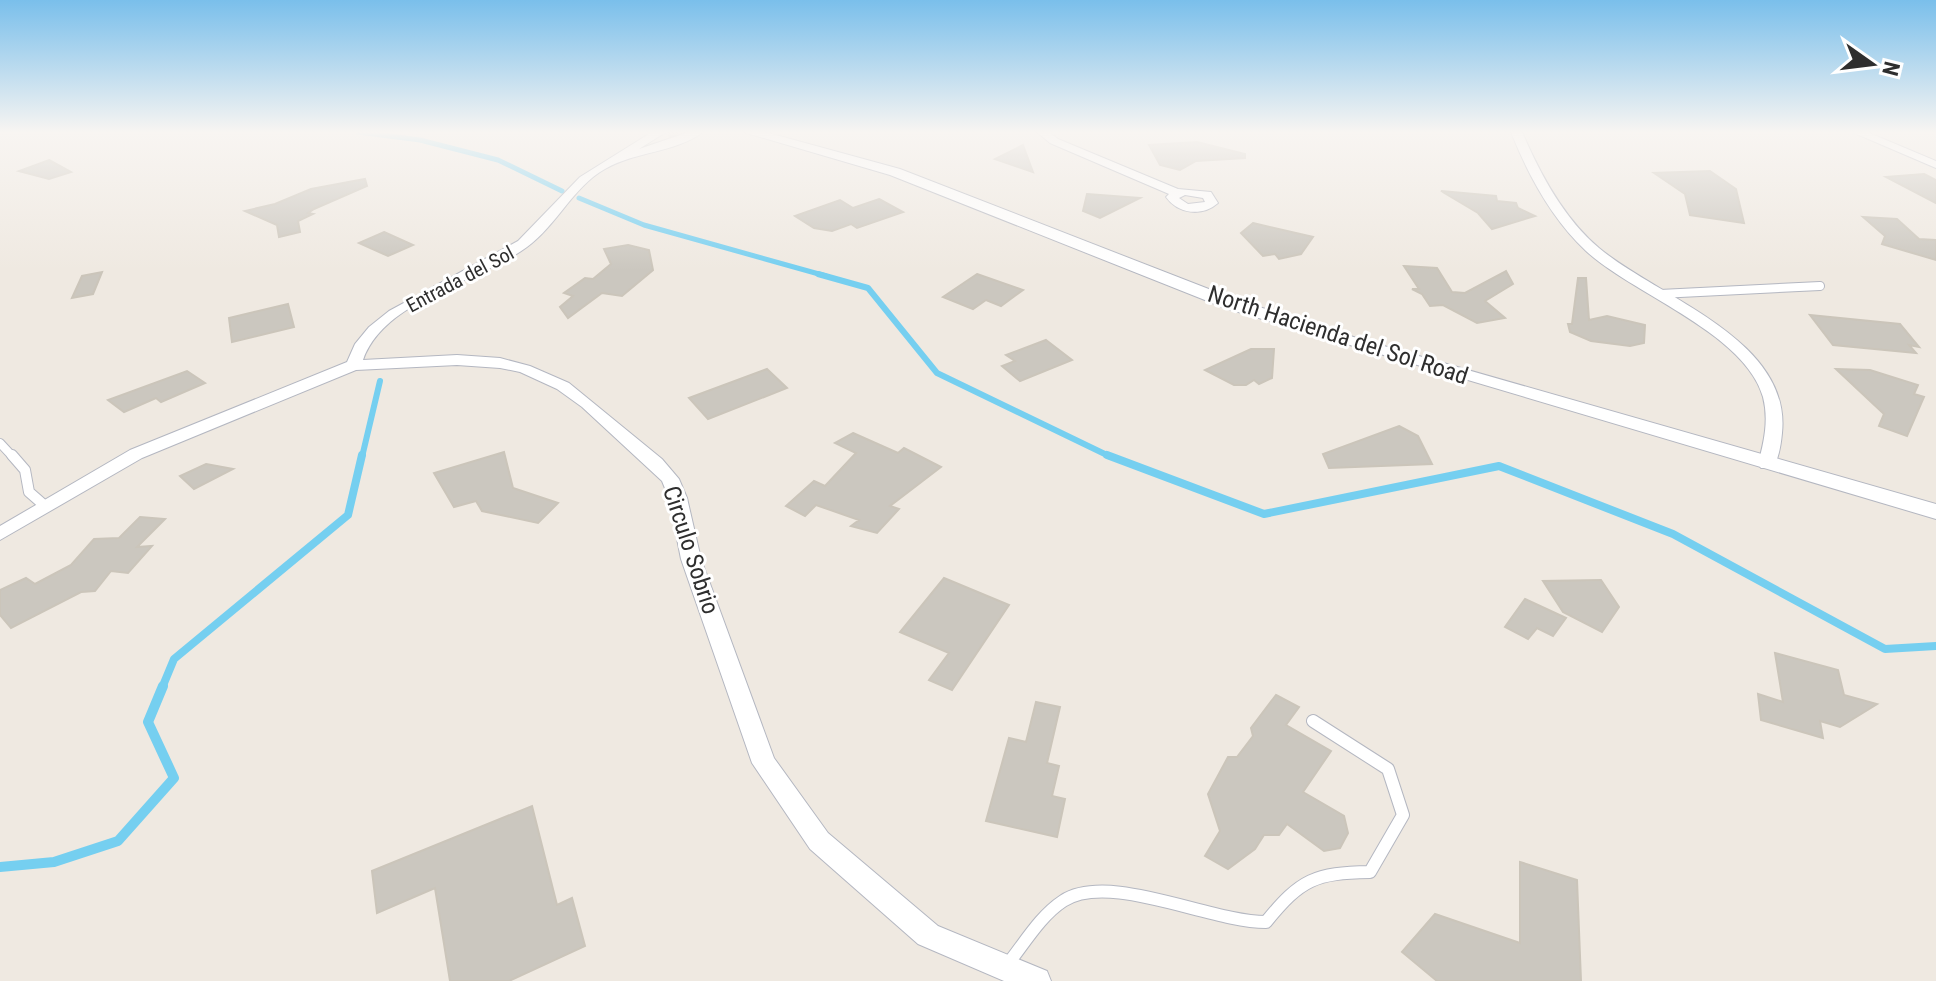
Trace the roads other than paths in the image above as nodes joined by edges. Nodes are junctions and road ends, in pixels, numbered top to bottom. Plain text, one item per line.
1 (587, 178) edge
2 (910, 178) edge
3 (1141, 178) edge
4 (1541, 178) edge
5 (1178, 193) dead end
6 (1820, 286) dead end
7 (1660, 294) junction
8 (354, 365) junction
9 (0, 443) edge
10 (1767, 464) junction
11 (45, 506) junction
12 (1936, 512) edge
13 (0, 534) edge
14 (1313, 721) dead end
15 (1005, 967) junction
16 (1037, 981) edge

1 - 8 street, Entrada del Sol
2 - 10 street, North Hacienda del Sol Road
3 - 5 street
4 - 7 street
6 - 7 lane
7 - 10 street
8 - 11 street, Circulo Sobrio
8 - 15 street, Circulo Sobrio
9 - 11 lane
10 - 12 street, North Hacienda del Sol Road
11 - 13 street, Circulo Sobrio
14 - 15 lane
15 - 16 street, Circulo Sobrio

